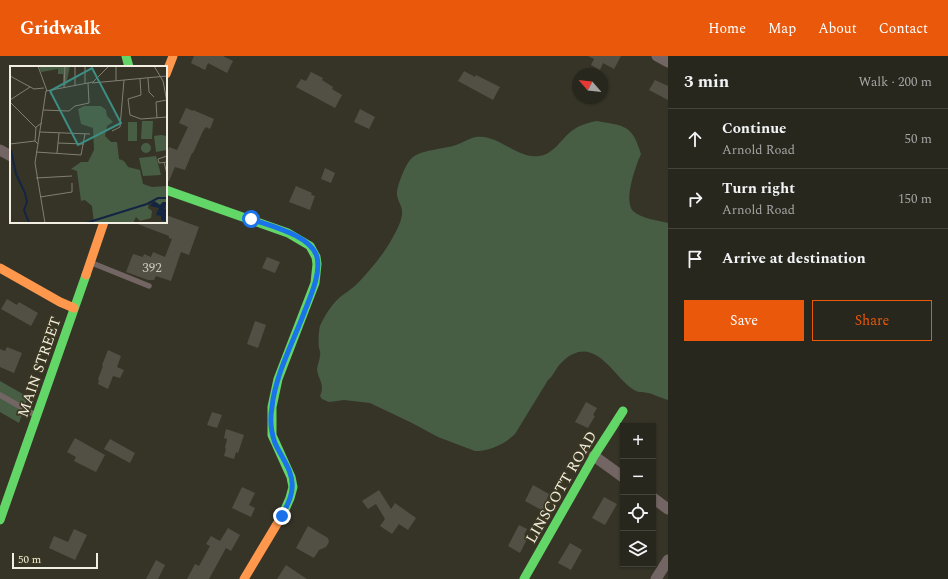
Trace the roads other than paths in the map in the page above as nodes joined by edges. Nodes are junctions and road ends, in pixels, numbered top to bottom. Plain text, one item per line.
1 (126, 56) edge
2 (173, 56) edge
3 (658, 56) edge
4 (668, 62) edge
5 (129, 66) edge
6 (167, 71) edge
7 (0, 150) edge
8 (10, 155) edge
9 (167, 190) edge
10 (104, 223) edge
11 (90, 262) junction
12 (0, 268) edge
13 (149, 286) dead end
14 (74, 308) junction
15 (0, 395) edge
16 (623, 410) dead end
17 (37, 416) junction
18 (594, 456) junction
19 (620, 475) edge
20 (656, 500) edge
21 (668, 509) edge
22 (0, 520) edge
23 (668, 560) edge
24 (244, 579) edge
25 (524, 579) edge
26 (656, 579) edge

1 - 5 street
2 - 6 street
3 - 4 street
7 - 8 street
9 - 24 street
10 - 11 street, MAIN STREET
11 - 13 lane
11 - 14 street, MAIN STREET
12 - 14 street
14 - 17 street, MAIN STREET
15 - 17 lane
16 - 18 street, LINSCOTT ROAD
17 - 22 street, MAIN STREET
18 - 19 street
18 - 25 street, LINSCOTT ROAD
20 - 21 street
23 - 26 street

